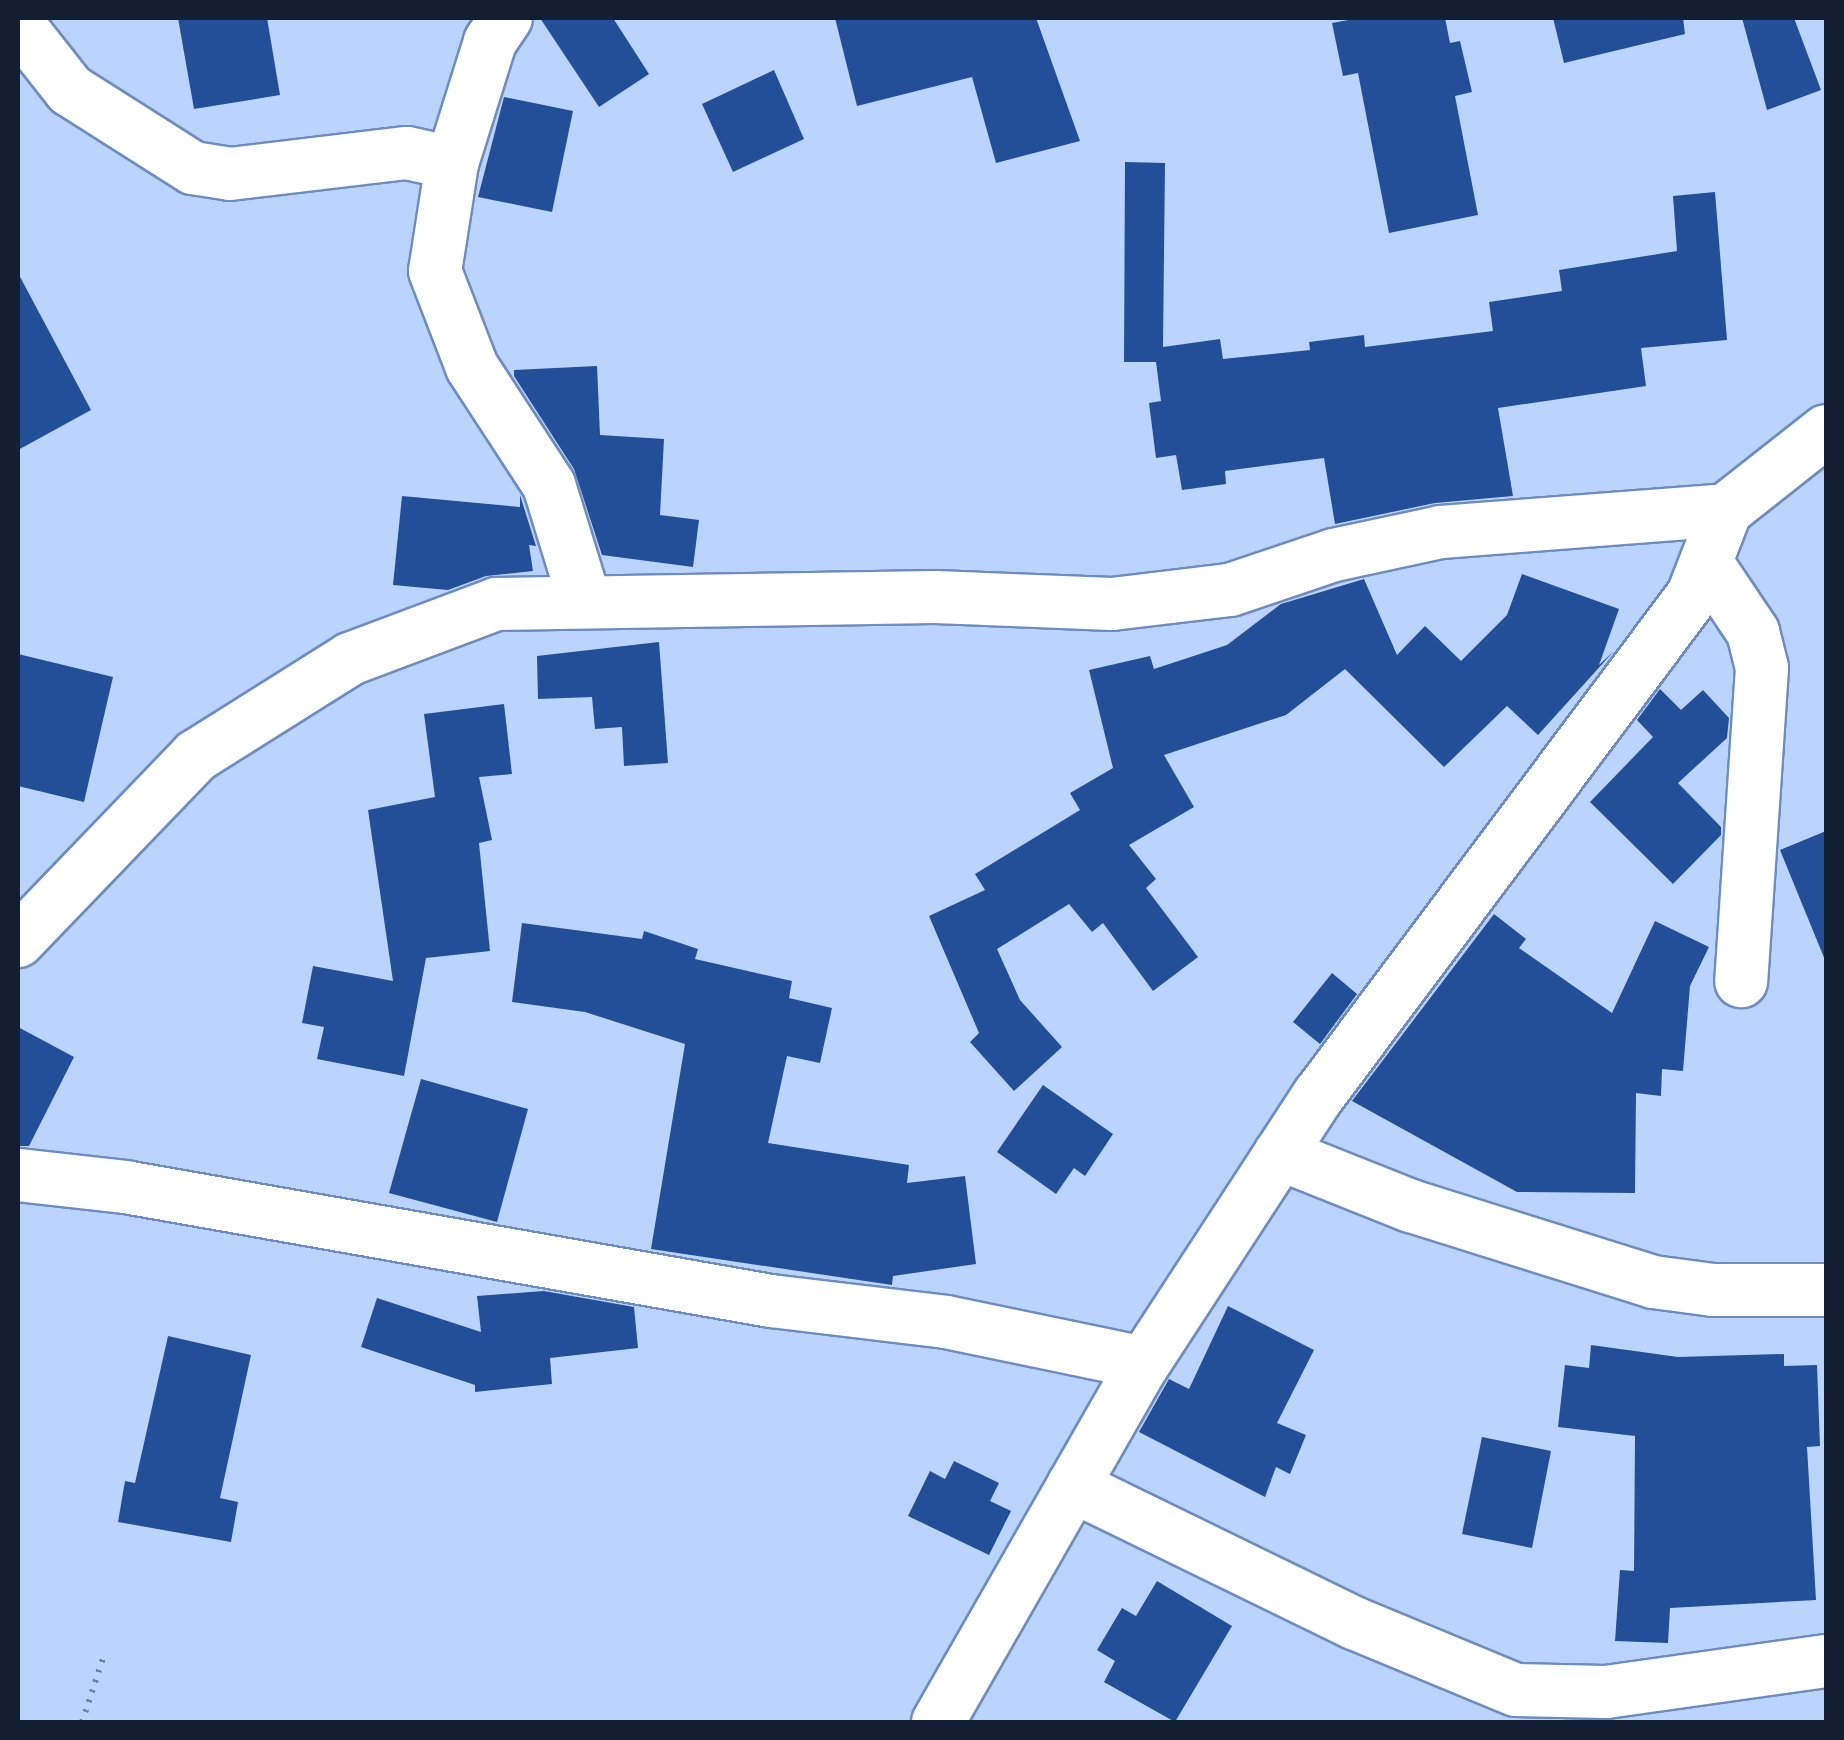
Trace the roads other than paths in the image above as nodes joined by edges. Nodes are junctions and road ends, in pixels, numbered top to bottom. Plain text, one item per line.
1 (506, 18) edge
2 (18, 24) edge
3 (452, 163) junction
4 (1826, 431) edge
5 (1726, 510) junction
6 (1708, 565) junction
7 (585, 602) junction
8 (18, 941) edge
9 (1742, 981) dead end
10 (1280, 1154) junction
11 (18, 1175) edge
12 (1826, 1290) edge
13 (1144, 1363) junction
14 (1073, 1486) junction
15 (1826, 1661) edge
16 (938, 1722) edge

1 - 3 street
2 - 3 street
3 - 7 street
4 - 5 street
5 - 6 street
5 - 7 street
6 - 9 street
6 - 10 street
7 - 8 street
10 - 12 street
10 - 13 street
11 - 13 street
13 - 14 street
14 - 15 street
14 - 16 street

